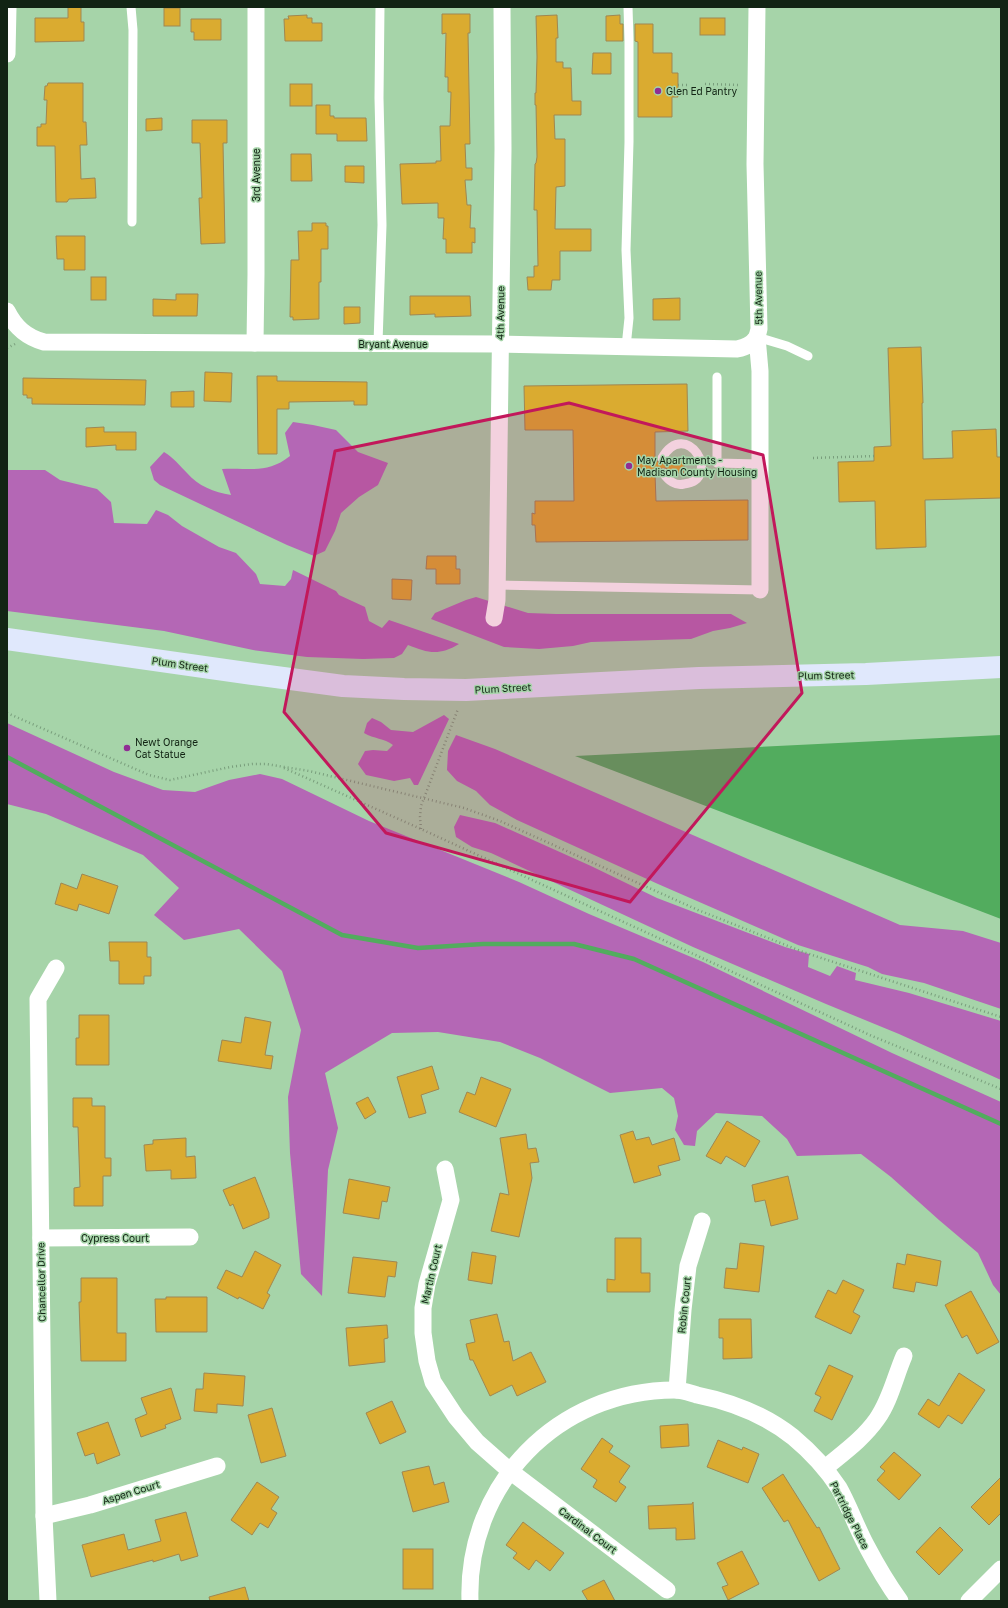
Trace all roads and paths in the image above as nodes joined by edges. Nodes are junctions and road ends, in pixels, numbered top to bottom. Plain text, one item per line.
1 (8, 7) edge
2 (131, 7) edge
3 (256, 7) edge
4 (380, 7) edge
5 (502, 7) edge
6 (628, 7) edge
7 (757, 7) edge
8 (7, 54) edge
9 (705, 84) dead end
10 (678, 85) dead end
11 (688, 85) dead end
12 (742, 85) dead end
13 (132, 222) dead end
14 (7, 311) edge
15 (757, 337) junction
16 (255, 342) junction
17 (378, 344) junction
18 (500, 344) junction
19 (626, 347) junction
20 (808, 356) dead end
21 (717, 377) dead end
22 (874, 456) dead end
23 (662, 458) dead end
24 (813, 458) dead end
25 (702, 463) junction
26 (717, 463) junction
27 (760, 464) junction
28 (664, 474) dead end
29 (497, 585) junction
30 (760, 590) joint
31 (494, 618) dead end
32 (7, 639) edge
33 (1001, 667) edge
34 (466, 690) junction
35 (7, 713) edge
36 (278, 766) junction
37 (424, 797) junction
38 (421, 829) junction
39 (56, 968) dead end
40 (1001, 1017) edge
41 (1001, 1089) edge
42 (445, 1169) dead end
43 (702, 1221) dead end
44 (190, 1237) dead end
45 (41, 1238) junction
46 (904, 1356) dead end
47 (677, 1390) junction
48 (217, 1466) dead end
49 (825, 1468) junction
50 (510, 1471) junction
51 (44, 1516) junction
52 (1001, 1569) edge
53 (666, 1590) dead end
54 (48, 1601) edge
55 (470, 1601) edge
56 (900, 1601) edge
57 (969, 1601) edge

1 - 8 street
2 - 13 lane
3 - 16 street, 3rd Avenue
4 - 17 lane
5 - 18 street, 4th Avenue
6 - 19 lane
7 - 15 street, 5th Avenue
9 - 12 path
10 - 11 path
14 - 16 street, Bryant Avenue
15 - 19 street, Bryant Avenue
15 - 20 lane
15 - 27 street, 5th Avenue
16 - 17 street, Bryant Avenue
17 - 18 street, Bryant Avenue
18 - 19 street, Bryant Avenue
18 - 29 street, 4th Avenue
21 - 26 lane
22 - 24 path
23 - 25 lane
25 - 26 lane
25 - 28 lane
26 - 27 lane
27 - 30 street, 5th Avenue
29 - 30 lane
29 - 31 street, 4th Avenue
32 - 34 main road, Plum Street
33 - 34 main road, Plum Street
34 - 37 path
35 - 36 path
36 - 37 path
36 - 38 path
37 - 38 path
37 - 40 path
38 - 41 path
39 - 45 street, Chancellor Drive
42 - 50 street, Martin Court
43 - 47 street, Robin Court
44 - 45 street, Cypress Court
45 - 51 street, Chancellor Drive
46 - 49 street
47 - 49 street, Partridge Place
47 - 50 street, Partridge Place
48 - 51 street, Aspen Court
49 - 56 street, Partridge Place
50 - 53 street, Cardinal Court
50 - 55 street, Partridge Place
51 - 54 street, Chancellor Drive
52 - 57 street

